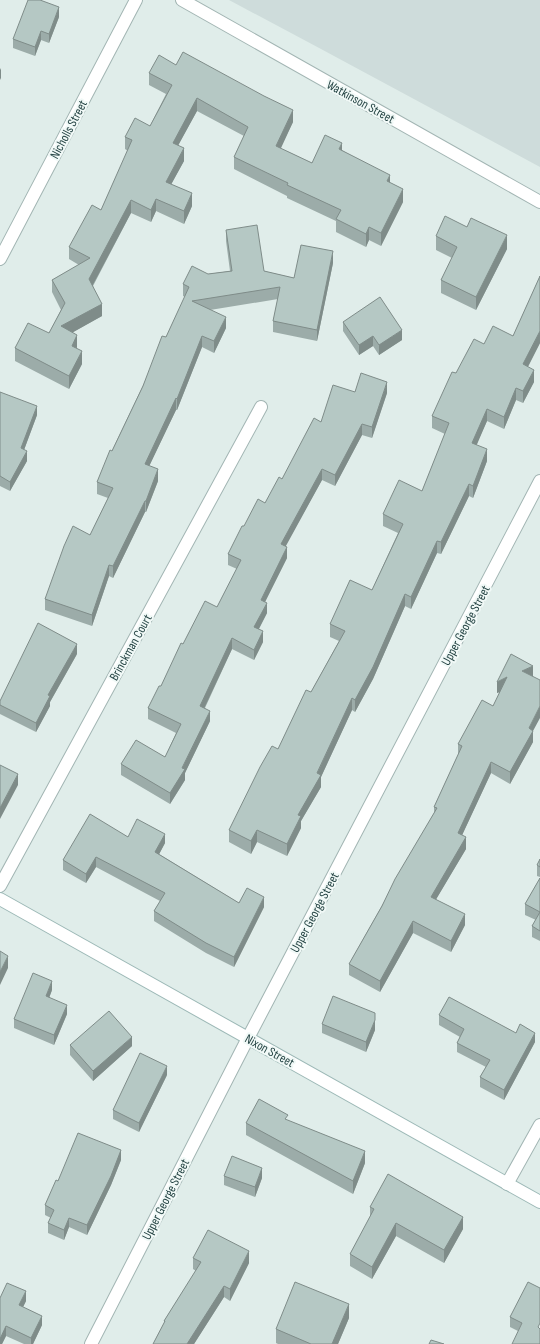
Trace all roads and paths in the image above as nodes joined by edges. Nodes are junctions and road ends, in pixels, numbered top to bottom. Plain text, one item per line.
1 (136, 0) edge
2 (182, 0) edge
3 (540, 202) edge
4 (0, 259) edge
5 (261, 407) dead end
6 (540, 481) edge
7 (0, 886) edge
8 (0, 900) edge
9 (248, 1038) junction
10 (540, 1125) edge
11 (507, 1184) junction
12 (540, 1202) edge
13 (90, 1344) edge

1 - 4 street, Nicholls Street
2 - 3 street, Watkinson Street
5 - 7 street, Brinckman Court
6 - 9 street, Upper George Street
8 - 9 street, Nixon Street
9 - 11 street, Nixon Street
9 - 13 street, Upper George Street
10 - 11 street
11 - 12 street, Nixon Street

